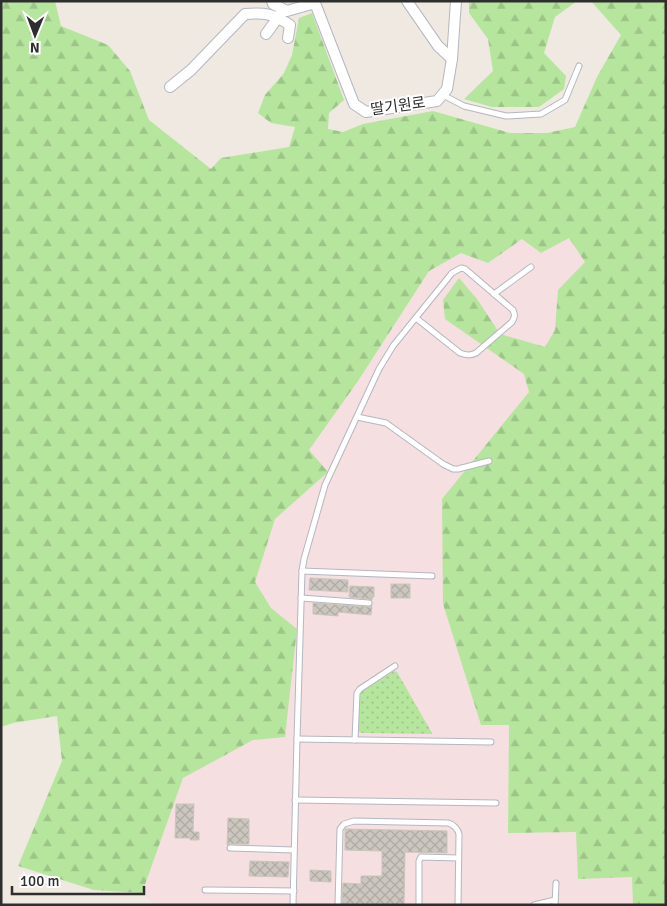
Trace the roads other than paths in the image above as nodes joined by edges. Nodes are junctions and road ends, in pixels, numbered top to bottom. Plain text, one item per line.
1 (272, 1) edge
2 (407, 1) edge
3 (456, 1) edge
4 (317, 2) edge
5 (281, 13) junction
6 (266, 34) dead end
7 (288, 38) dead end
8 (452, 58) junction
9 (579, 66) dead end
10 (170, 87) dead end
11 (442, 95) junction
12 (531, 267) dead end
13 (494, 294) junction
14 (416, 318) junction
15 (357, 417) junction
16 (489, 460) dead end
17 (302, 571) junction
18 (432, 576) dead end
19 (301, 598) junction
20 (369, 603) dead end
21 (395, 666) dead end
22 (297, 739) junction
23 (355, 740) junction
24 (491, 742) dead end
25 (296, 800) junction
26 (496, 803) dead end
27 (230, 848) dead end
28 (294, 850) junction
29 (458, 858) junction
30 (556, 884) dead end
31 (205, 890) dead end
32 (294, 892) junction
33 (556, 903) edge
34 (293, 905) edge
35 (338, 905) edge
36 (419, 905) edge
37 (458, 905) edge
38 (534, 905) edge

1 - 5 street
2 - 8 street
3 - 8 street, 딸기원로
4 - 5 street, 딸기원로
4 - 11 street, 딸기원로
5 - 6 street
5 - 7 street
5 - 10 street
8 - 11 street, 딸기원로
9 - 11 lane
12 - 13 lane
13 - 14 lane
13 - 14 lane
14 - 15 lane
15 - 16 lane
15 - 17 lane
17 - 18 lane
17 - 19 lane
19 - 20 lane
19 - 22 lane
21 - 23 lane
22 - 23 lane
22 - 25 lane
23 - 24 lane
25 - 26 lane
25 - 28 lane
27 - 28 lane
28 - 32 lane
29 - 35 lane
29 - 36 lane
29 - 37 lane
30 - 33 lane
31 - 32 lane
32 - 34 lane
33 - 38 lane

